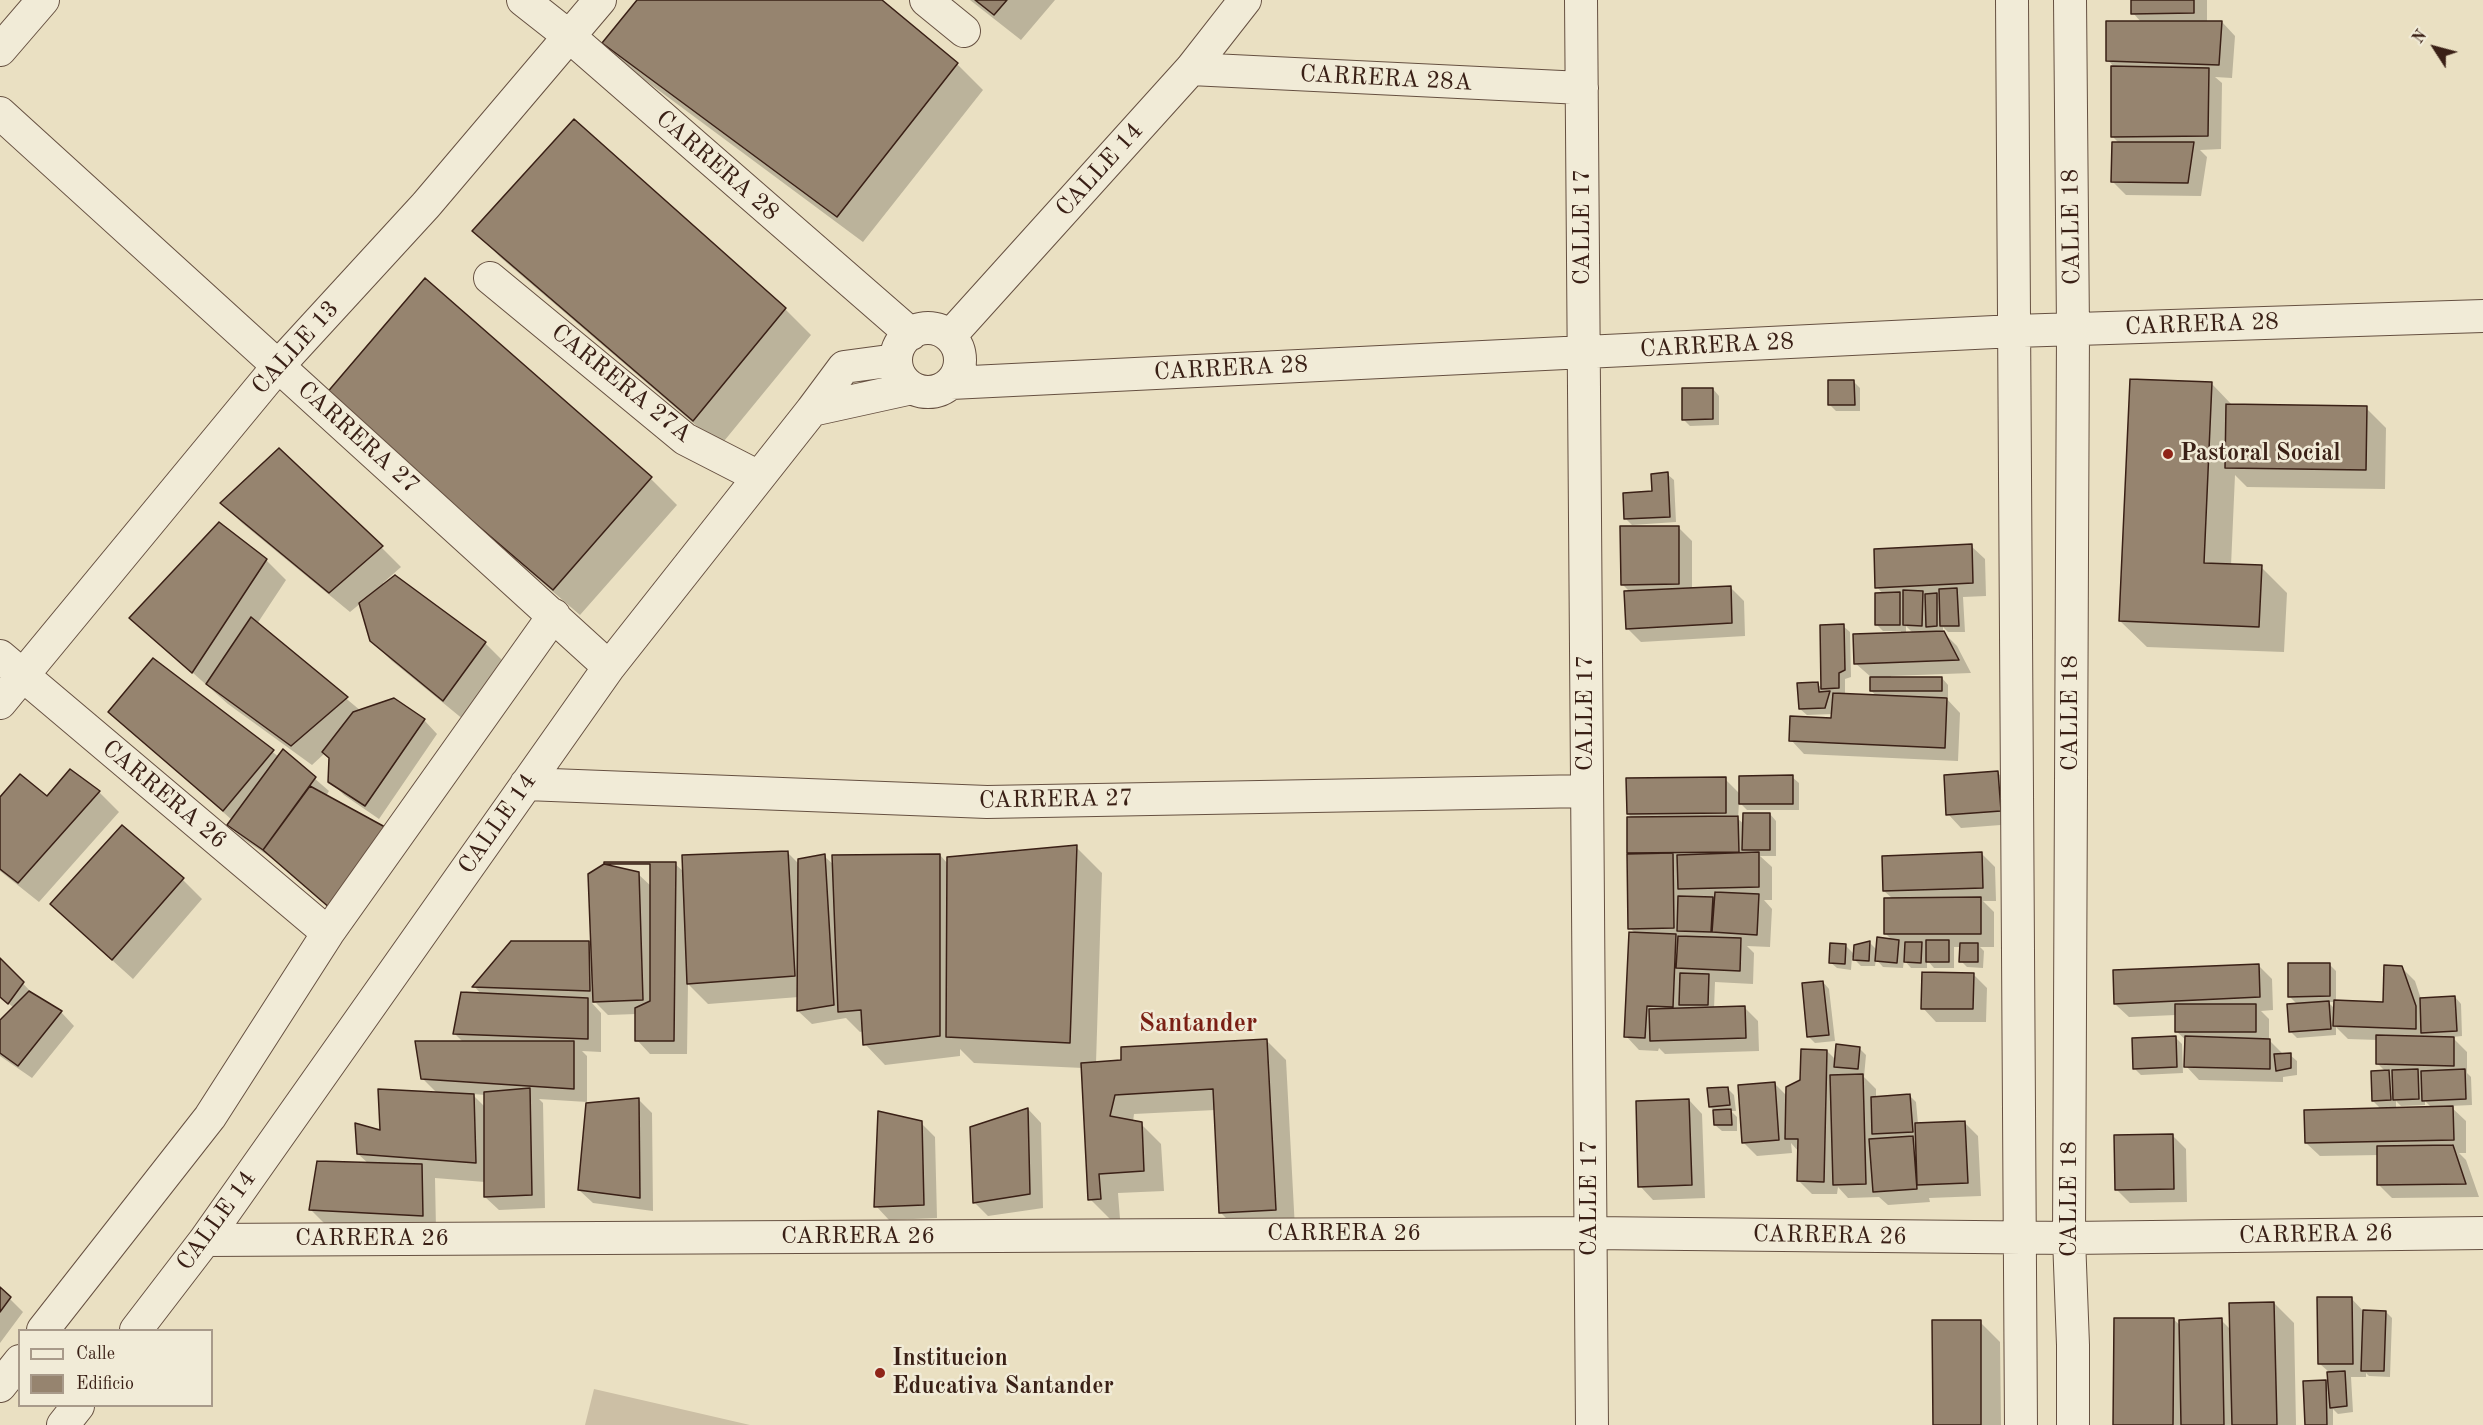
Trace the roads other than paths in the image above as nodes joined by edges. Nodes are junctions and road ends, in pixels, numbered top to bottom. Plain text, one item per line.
1 (43, 0) edge
2 (523, 0) edge
3 (600, 0) edge
4 (926, 0) edge
5 (1245, 0) edge
6 (1581, 0) edge
7 (2012, 0) edge
8 (2070, 0) edge
9 (964, 31) dead end
10 (570, 37) junction
11 (0, 50) edge
12 (1191, 69) junction
13 (1582, 88) junction
14 (0, 113) edge
15 (490, 278) dead end
16 (2483, 316) edge
17 (2073, 329) junction
18 (2015, 331) junction
19 (950, 336) junction
20 (903, 347) junction
21 (1584, 352) junction
22 (279, 365) junction
23 (951, 383) junction
24 (912, 388) junction
25 (812, 410) junction
26 (759, 477) junction
27 (554, 615) junction
28 (0, 656) edge
29 (609, 667) junction
30 (24, 676) junction
31 (0, 703) edge
32 (526, 784) junction
33 (1587, 791) junction
34 (328, 933) junction
35 (1590, 1233) junction
36 (2483, 1233) edge
37 (2019, 1238) junction
38 (2069, 1238) junction
39 (205, 1240) junction
40 (44, 1329) edge
41 (137, 1329) edge
42 (18, 1364) edge
43 (0, 1386) edge
44 (77, 1407) edge
45 (63, 1425) edge
46 (1592, 1425) edge
47 (2021, 1425) edge
48 (2073, 1425) edge

1 - 11 street
2 - 10 street, CARRERA 28
3 - 10 street, CALLE 13
4 - 9 street
5 - 12 street, CALLE 14
6 - 13 street, CALLE 17
7 - 18 street
8 - 17 street, CALLE 18
10 - 20 street, CARRERA 28
10 - 22 street, CALLE 13
12 - 13 street, CARRERA 28A
12 - 19 street, CALLE 14
13 - 21 street, CALLE 17
14 - 22 street, CARRERA 27
15 - 26 street, CARRERA 27A
16 - 17 street, CARRERA 28
17 - 18 street, CARRERA 28
17 - 38 street, CALLE 18
18 - 21 street, CARRERA 28
18 - 37 street
19 - 20 street
19 - 23 street
20 - 24 street
20 - 25 street, CALLE 14
21 - 23 street, CARRERA 28
21 - 33 street, CALLE 17
22 - 27 street, CARRERA 27
22 - 30 street, CALLE 13
23 - 24 street
24 - 25 street
25 - 26 street, CALLE 14
26 - 29 street, CALLE 14
27 - 29 street, CARRERA 27
27 - 34 street
28 - 30 street, CARRERA 26
29 - 32 street, CALLE 14
30 - 31 street, CALLE 13
30 - 34 street, CARRERA 26
32 - 33 street, CARRERA 27
32 - 39 street, CALLE 14
33 - 35 street, CALLE 17
34 - 40 street
35 - 37 street, CARRERA 26
35 - 39 street, CARRERA 26
35 - 46 street, CALLE 17
36 - 38 street, CARRERA 26
37 - 38 street, CARRERA 26
37 - 47 street
38 - 48 street, CALLE 18
39 - 41 street, CALLE 14
42 - 43 street
44 - 45 street

